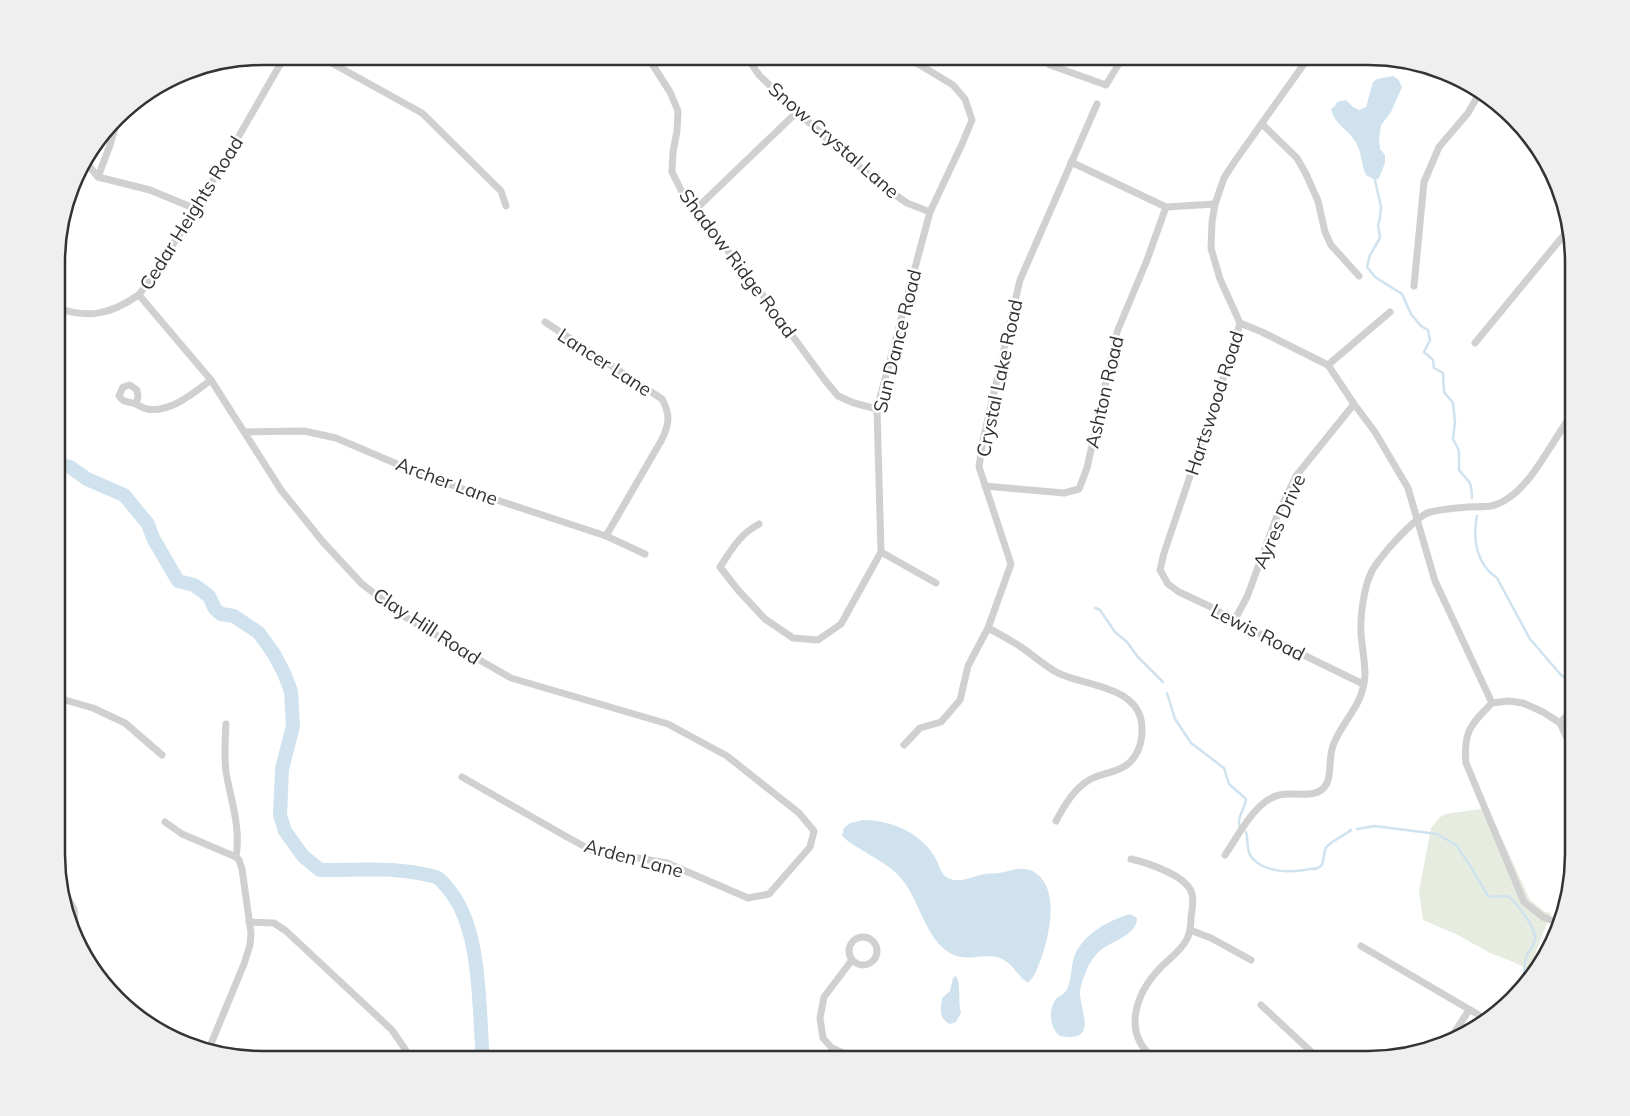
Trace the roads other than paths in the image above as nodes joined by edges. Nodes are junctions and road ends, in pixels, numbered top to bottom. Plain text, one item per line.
1 (280, 65) edge
2 (335, 65) edge
3 (653, 65) edge
4 (752, 65) edge
5 (920, 65) edge
6 (1050, 65) dead end
7 (1118, 65) edge
8 (1303, 65) edge
9 (1477, 98) edge
10 (1097, 104) dead end
11 (797, 112) junction
12 (1262, 124) junction
13 (114, 132) edge
14 (1071, 162) junction
15 (90, 167) edge
16 (98, 177) junction
17 (1215, 204) junction
18 (506, 206) dead end
19 (1166, 208) junction
20 (196, 209) junction
21 (696, 209) junction
22 (930, 212) junction
23 (1563, 236) edge
24 (1359, 276) dead end
25 (1414, 286) dead end
26 (139, 295) junction
27 (65, 310) edge
28 (1390, 312) dead end
29 (545, 322) dead end
30 (1240, 323) junction
31 (1475, 342) dead end
32 (1328, 365) junction
33 (211, 380) junction
34 (136, 404) dead end
35 (1354, 404) junction
36 (877, 409) junction
37 (1565, 425) edge
38 (245, 432) junction
39 (985, 486) junction
40 (1418, 519) junction
41 (759, 524) dead end
42 (606, 536) junction
43 (881, 552) junction
44 (645, 554) dead end
45 (1160, 570) joint
46 (936, 582) dead end
47 (1234, 621) junction
48 (988, 628) junction
49 (1363, 684) junction
50 (65, 701) edge
51 (1492, 703) junction
52 (1565, 717) edge
53 (1560, 722) junction
54 (226, 724) dead end
55 (1565, 733) edge
56 (904, 745) dead end
57 (162, 755) dead end
58 (462, 777) dead end
59 (1056, 821) dead end
60 (165, 822) dead end
61 (814, 831) joint
62 (1225, 855) dead end
63 (236, 857) junction
64 (1131, 859) dead end
65 (1553, 921) edge
66 (249, 922) junction
67 (1190, 930) junction
68 (1361, 946) dead end
69 (852, 960) junction
70 (1251, 960) dead end
71 (1261, 1005) dead end
72 (1469, 1010) junction
73 (1480, 1016) edge
74 (1456, 1031) edge
75 (211, 1044) edge
76 (406, 1051) edge
77 (839, 1051) edge
78 (1144, 1051) edge
79 (1310, 1051) edge

1 - 20 street, Cedar Heights Road
2 - 18 street
3 - 21 street, Shadow Ridge Road
4 - 11 street, Snow Crystal Lane
5 - 22 street, Sun Dance Road
6 - 7 street
8 - 12 street, Hartswood Road
9 - 25 street
10 - 14 street, Crystal Lake Road
11 - 21 street
11 - 22 street, Snow Crystal Lane
12 - 17 street, Hartswood Road
12 - 24 street
13 - 16 street
14 - 19 street
14 - 39 street, Crystal Lake Road
15 - 16 street
16 - 20 street
17 - 19 street
17 - 30 street, Hartswood Road
19 - 39 street, Ashton Road
20 - 26 street, Cedar Heights Road
21 - 36 street, Shadow Ridge Road
22 - 36 street, Sun Dance Road
23 - 31 street
26 - 27 street, Cedar Heights Road
26 - 33 street, Clay Hill Road
28 - 32 street
29 - 42 street, Lancer Lane
30 - 32 street
30 - 45 street, Hartswood Road
32 - 35 street
33 - 34 street
33 - 38 street, Clay Hill Road
35 - 40 street
35 - 47 street, Ayres Drive
36 - 43 street, Sun Dance Road
37 - 40 street
38 - 42 street, Archer Lane
38 - 61 street, Clay Hill Road
39 - 48 street, Crystal Lake Road
40 - 49 street
40 - 51 street
41 - 43 street
42 - 44 street, Archer Lane
43 - 46 street
45 - 47 street, Lewis Road
47 - 49 street, Lewis Road
48 - 56 street, Crystal Lake Road
48 - 59 street
49 - 62 street
50 - 57 street
51 - 53 street
51 - 65 street
52 - 53 street
53 - 55 street
54 - 63 street
58 - 61 street, Arden Lane
60 - 63 street
63 - 66 street
64 - 67 street
66 - 75 street
66 - 76 street
67 - 70 street
67 - 78 street
68 - 72 street
69 - 69 street
69 - 77 street
71 - 79 street
72 - 73 street
72 - 74 street

